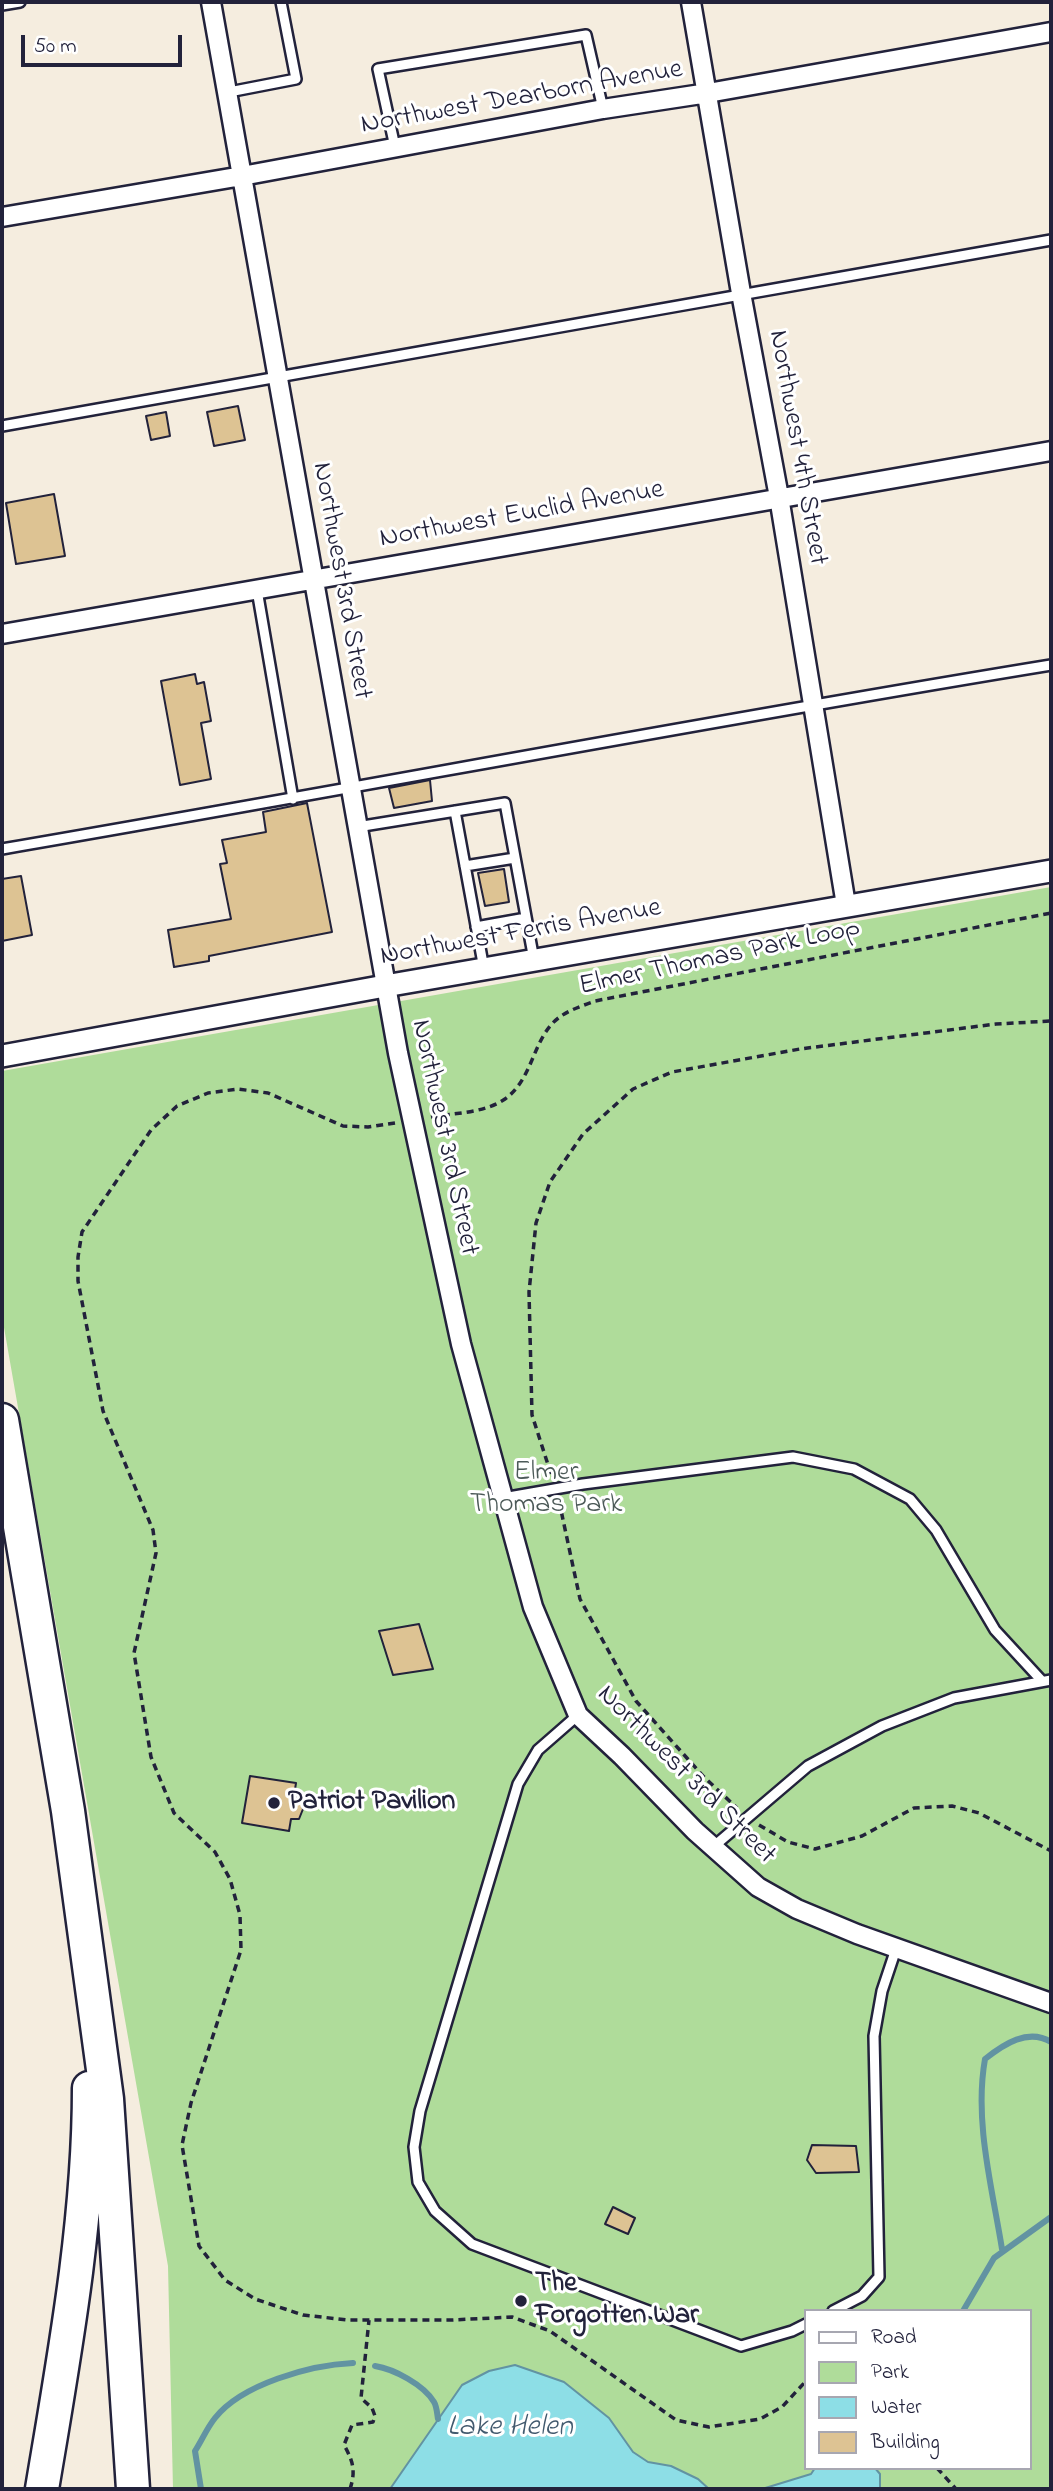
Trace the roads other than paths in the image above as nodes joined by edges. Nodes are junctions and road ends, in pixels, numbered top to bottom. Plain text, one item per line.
1 (20, 2) edge
2 (211, 2) edge
3 (281, 2) edge
4 (691, 2) edge
5 (2, 5) edge
6 (1051, 32) edge
7 (229, 92) junction
8 (708, 93) junction
9 (603, 109) junction
10 (394, 147) junction
11 (242, 176) junction
12 (2, 217) edge
13 (1051, 240) edge
14 (741, 293) junction
15 (277, 380) junction
16 (2, 426) edge
17 (1051, 451) edge
18 (779, 497) junction
19 (313, 580) junction
20 (257, 590) junction
21 (2, 634) edge
22 (1051, 665) edge
23 (814, 703) junction
24 (349, 789) junction
25 (293, 799) junction
26 (455, 811) junction
27 (356, 827) junction
28 (2, 849) edge
29 (515, 858) junction
30 (465, 866) junction
31 (1051, 871) edge
32 (846, 905) junction
33 (526, 918) junction
34 (476, 927) junction
35 (534, 960) junction
36 (484, 969) junction
37 (385, 986) junction
38 (2, 1056) edge
39 (2, 1420) edge
40 (503, 1498) junction
41 (1047, 1681) edge
42 (579, 1715) junction
43 (713, 1847) junction
44 (896, 1949) junction
45 (88, 1970) junction
46 (1051, 2003) edge
47 (836, 2309) edge
48 (804, 2325) edge
49 (42, 2489) edge
50 (133, 2489) edge

1 - 5 lane
2 - 7 street, Northwest 3rd Street
3 - 7 lane
4 - 8 street, Northwest 4th Street
6 - 8 street, Northwest Dearborn Avenue
7 - 11 street, Northwest 3rd Street
8 - 9 street, Northwest Dearborn Avenue
8 - 14 street, Northwest 4th Street
9 - 10 street, Northwest Dearborn Avenue
9 - 10 lane
10 - 11 street, Northwest Dearborn Avenue
11 - 12 street, Northwest Dearborn Avenue
11 - 15 street, Northwest 3rd Street
13 - 14 lane
14 - 15 lane
14 - 18 street, Northwest 4th Street
15 - 16 lane
15 - 19 street, Northwest 3rd Street
17 - 18 street, Northwest Euclid Avenue
18 - 19 street, Northwest Euclid Avenue
18 - 23 street, Northwest 4th Street
19 - 20 street, Northwest Euclid Avenue
19 - 24 street, Northwest 3rd Street
20 - 21 street, Northwest Euclid Avenue
20 - 25 lane
22 - 23 lane
23 - 24 lane
23 - 32 street, Northwest 4th Street
24 - 25 lane
24 - 27 street, Northwest 3rd Street
25 - 28 lane
26 - 27 lane
26 - 29 lane
26 - 30 lane
27 - 37 street, Northwest 3rd Street
29 - 30 lane
29 - 33 lane
30 - 34 lane
31 - 32 street, Northwest Ferris Avenue
32 - 35 street, Northwest Ferris Avenue
33 - 34 lane
33 - 35 lane
34 - 36 lane
35 - 36 street, Northwest Ferris Avenue
36 - 37 street, Northwest Ferris Avenue
37 - 38 street, Northwest Ferris Avenue
37 - 40 street, Northwest 3rd Street
39 - 45 highway
40 - 41 lane
40 - 42 street, Northwest 3rd Street
41 - 43 lane
42 - 43 street, Northwest 3rd Street
42 - 48 lane
43 - 44 street, Northwest 3rd Street
44 - 46 street, Northwest 3rd Street
44 - 47 lane
45 - 49 highway
45 - 50 highway

